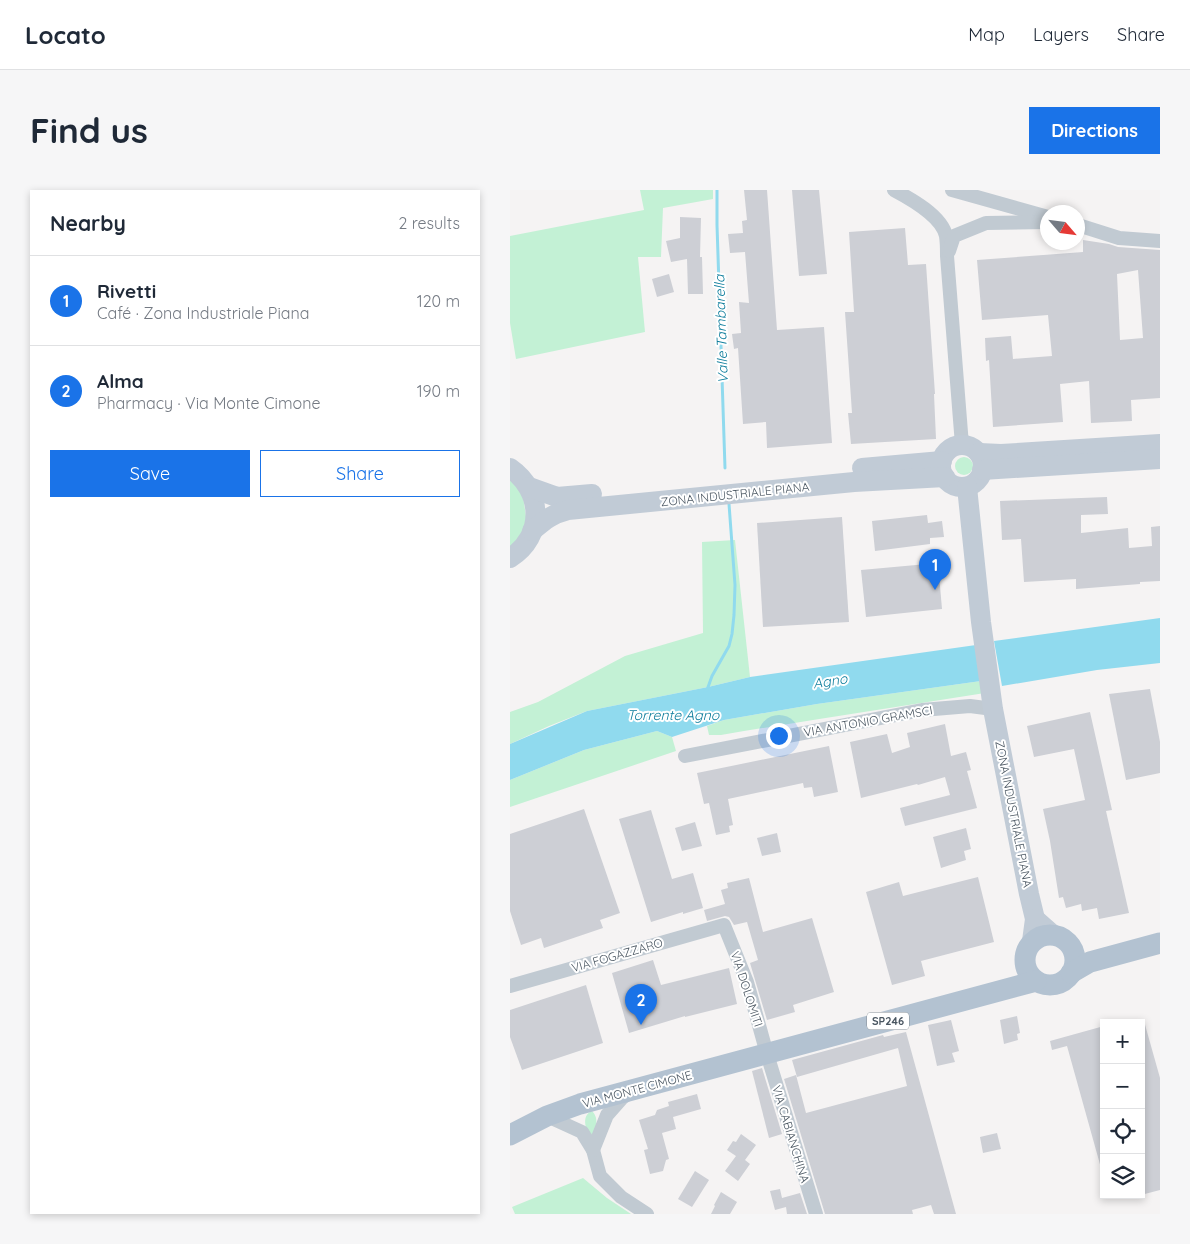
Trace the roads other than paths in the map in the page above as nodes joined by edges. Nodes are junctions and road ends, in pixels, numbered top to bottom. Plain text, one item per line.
1 (894, 190) edge
2 (952, 190) edge
3 (1040, 214) edge
4 (1040, 222) edge
5 (1085, 227) edge
6 (1160, 241) edge
7 (947, 256) junction
8 (1160, 444) edge
9 (975, 456) junction
10 (1160, 459) edge
11 (510, 468) edge
12 (943, 469) junction
13 (529, 487) junction
14 (967, 487) junction
15 (532, 531) junction
16 (510, 558) edge
17 (993, 702) junction
18 (685, 756) dead end
19 (724, 925) joint
20 (1042, 938) junction
21 (1160, 943) edge
22 (1073, 950) junction
23 (1090, 962) junction
24 (1071, 973) junction
25 (1031, 974) junction
26 (510, 986) edge
27 (767, 1054) junction
28 (633, 1090) junction
29 (585, 1103) junction
30 (547, 1116) junction
31 (604, 1123) junction
32 (582, 1132) junction
33 (510, 1134) edge
34 (593, 1150) junction
35 (646, 1214) edge
36 (816, 1214) edge

1 - 7 street
2 - 3 street
4 - 7 street
5 - 6 street
7 - 9 street
8 - 9 main road
9 - 10 main road
9 - 12 main road
9 - 14 main road
11 - 13 main road, ZONA INDUSTRIALE PIANA
12 - 13 main road, ZONA INDUSTRIALE PIANA
12 - 14 main road, ZONA INDUSTRIALE PIANA
12 - 15 main road, ZONA INDUSTRIALE PIANA
13 - 15 main road, ZONA INDUSTRIALE PIANA
14 - 17 main road, ZONA INDUSTRIALE PIANA
15 - 16 main road, ZONA INDUSTRIALE PIANA
17 - 18 street, VIA ANTONIO GRAMSCI
17 - 20 main road, ZONA INDUSTRIALE PIANA
19 - 26 street, VIA FOGAZZARO
19 - 27 street, VIA DOLOMITI
20 - 22 main road
20 - 25 main road
21 - 23 main road
22 - 23 main road
22 - 24 main road
23 - 24 main road
24 - 25 main road
25 - 27 main road, SP246
27 - 28 main road, VIA MONTE CIMONE / SP246
27 - 36 street, VIA CABIANCHINA
28 - 29 main road, VIA MONTE CIMONE / SP246
28 - 31 street
29 - 30 main road, VIA MONTE CIMONE / SP246
29 - 31 street
29 - 32 street
30 - 32 street
30 - 33 main road, VIA MONTE CIMONE / SP246
31 - 34 street
32 - 34 street
34 - 35 street

